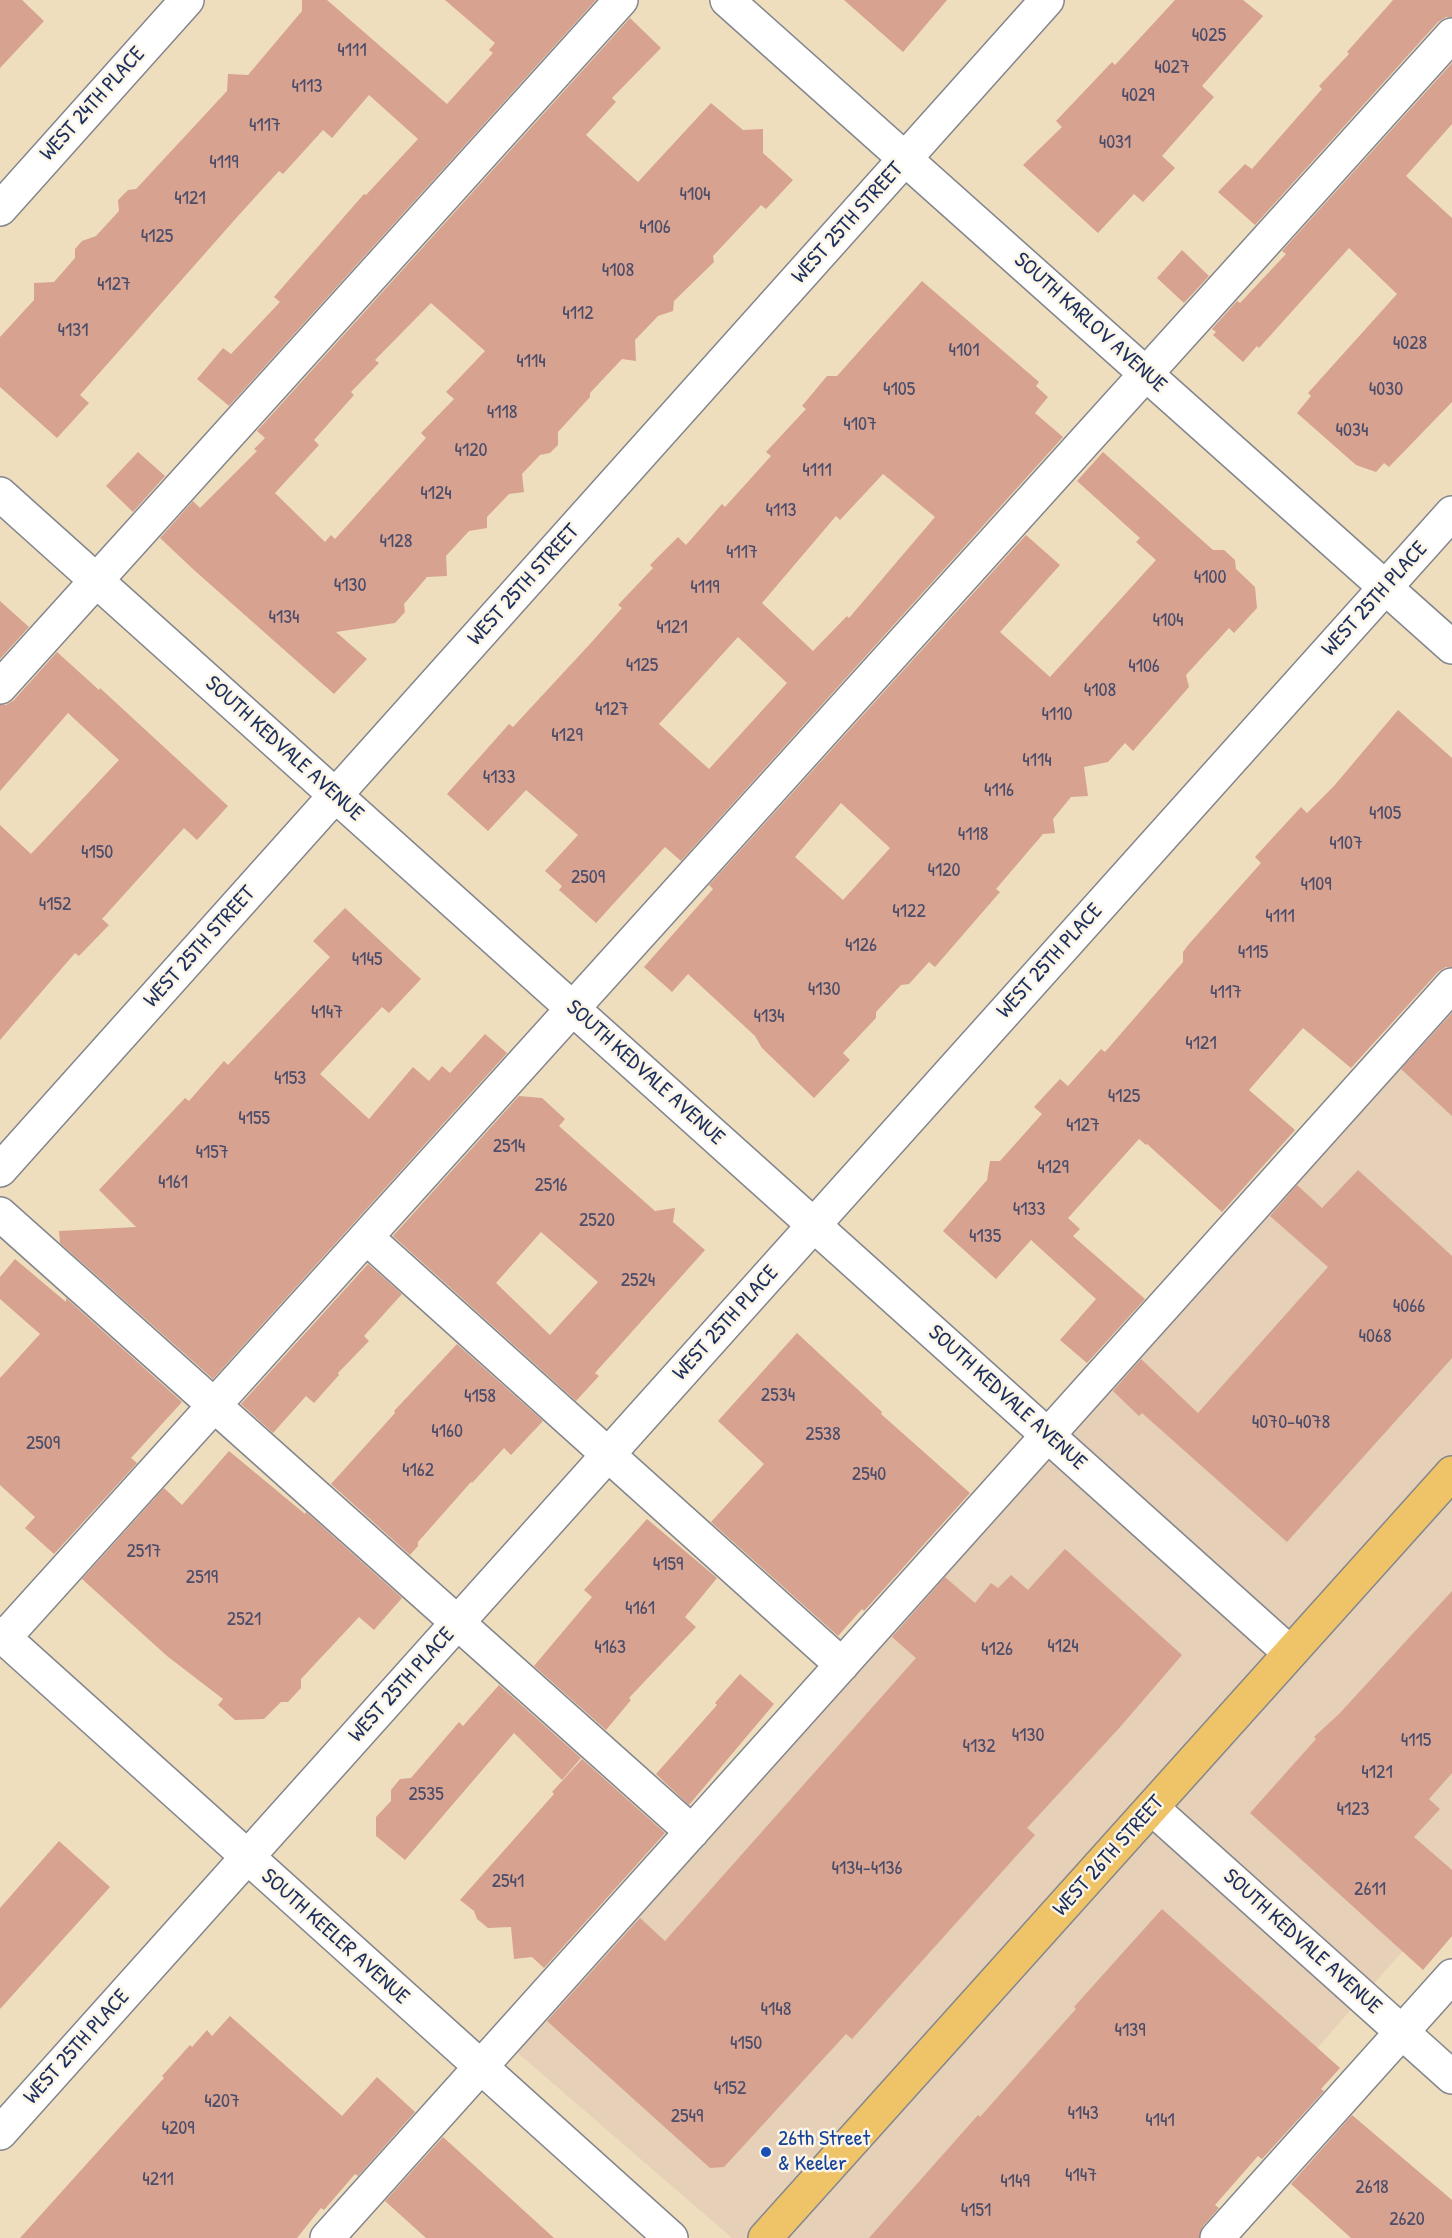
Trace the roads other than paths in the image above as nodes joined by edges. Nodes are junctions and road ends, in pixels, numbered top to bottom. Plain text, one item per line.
1 (187, 0) edge
2 (621, 0) edge
3 (727, 0) edge
4 (1047, 0) edge
5 (1452, 35) edge
6 (905, 159) junction
7 (0, 209) edge
8 (1146, 374) junction
9 (0, 494) edge
10 (1452, 513) edge
11 (97, 581) junction
12 (1385, 586) junction
13 (1452, 647) edge
14 (0, 687) edge
15 (336, 796) junction
16 (1452, 985) edge
17 (573, 1008) junction
18 (0, 1170) edge
19 (0, 1214) edge
20 (814, 1225) junction
21 (366, 1237) junction
22 (214, 1405) junction
23 (1048, 1435) junction
24 (608, 1454) junction
25 (1452, 1473) edge
26 (458, 1621) junction
27 (2, 1636) edge
28 (1290, 1653) junction
29 (842, 1665) junction
30 (1152, 1808) junction
31 (692, 1832) junction
32 (247, 1858) junction
33 (1452, 1976) edge
34 (1402, 2032) junction
35 (481, 2066) junction
36 (1452, 2077) edge
37 (0, 2133) edge
38 (335, 2235) edge
39 (671, 2238) edge
40 (765, 2238) edge
41 (1216, 2238) edge

1 - 7 street, WEST 24TH PLACE
2 - 11 street
3 - 6 street, SOUTH KARLOV AVENUE
4 - 6 street, WEST 25TH STREET
5 - 8 street
6 - 8 street, SOUTH KARLOV AVENUE
6 - 15 street, WEST 25TH STREET
8 - 12 street, SOUTH KARLOV AVENUE
8 - 17 street
9 - 11 street, SOUTH KEDVALE AVENUE
10 - 12 street, WEST 25TH PLACE
11 - 14 street
11 - 15 street, SOUTH KEDVALE AVENUE
12 - 13 street, SOUTH KARLOV AVENUE
12 - 20 street, WEST 25TH PLACE
15 - 17 street, SOUTH KEDVALE AVENUE
15 - 18 street, WEST 25TH STREET
16 - 23 street
17 - 20 street, SOUTH KEDVALE AVENUE
17 - 21 street
19 - 22 street
20 - 23 street, SOUTH KEDVALE AVENUE
20 - 24 street, WEST 25TH PLACE
21 - 22 street
21 - 24 street
22 - 26 street
22 - 27 street
23 - 28 street, SOUTH KEDVALE AVENUE
23 - 29 street
24 - 26 street, WEST 25TH PLACE
24 - 29 street
25 - 28 main road, WEST 26TH STREET
26 - 31 street
26 - 32 street, WEST 25TH PLACE
27 - 32 street, SOUTH KEELER AVENUE
28 - 30 main road, WEST 26TH STREET
29 - 31 street
30 - 34 street, SOUTH KEDVALE AVENUE
30 - 40 main road, WEST 26TH STREET
31 - 35 street
32 - 35 street, SOUTH KEELER AVENUE
32 - 37 street, WEST 25TH PLACE
33 - 34 street
34 - 36 street, SOUTH KEDVALE AVENUE
34 - 41 street
35 - 38 street
35 - 39 street, SOUTH KEELER AVENUE

